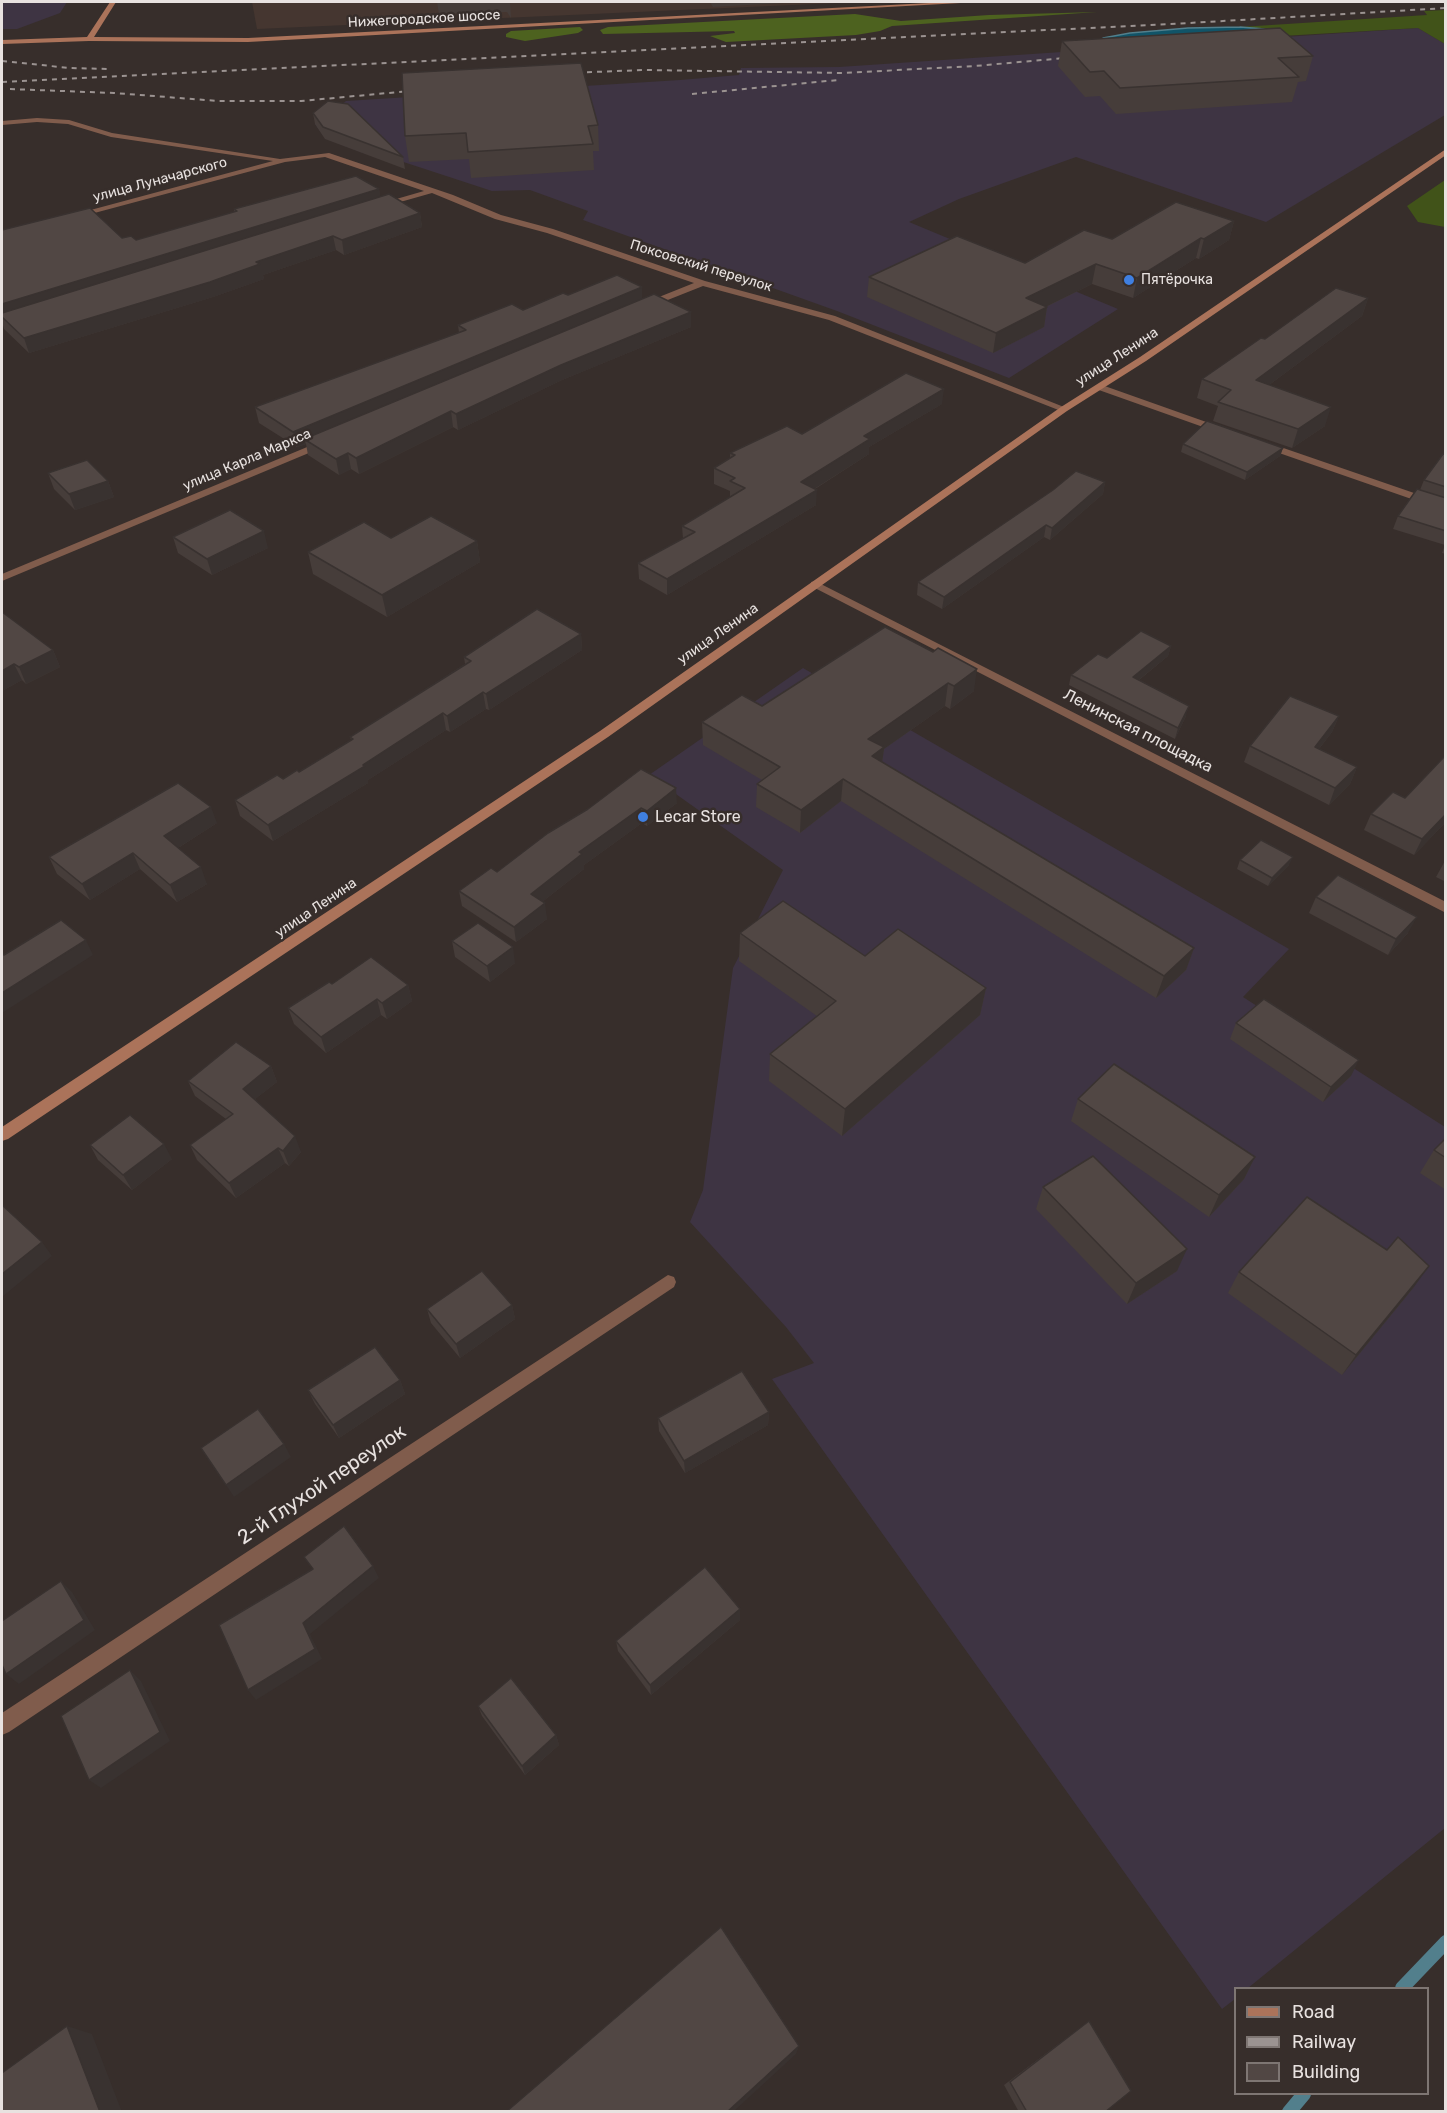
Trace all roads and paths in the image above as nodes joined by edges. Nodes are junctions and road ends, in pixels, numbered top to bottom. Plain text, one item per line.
1 (113, 2) edge
2 (976, 2) edge
3 (89, 39) junction
4 (2, 42) edge
5 (2, 123) edge
6 (1446, 150) edge
7 (327, 155) joint
8 (285, 160) junction
9 (431, 191) junction
10 (377, 208) edge
11 (62, 220) edge
12 (702, 283) junction
13 (637, 310) edge
14 (1099, 387) junction
15 (1064, 409) junction
16 (1234, 435) edge
17 (333, 440) edge
18 (1257, 442) edge
19 (1446, 508) edge
20 (2, 578) edge
21 (815, 584) junction
22 (1446, 908) edge
23 (2, 1135) edge
24 (668, 1282) dead end
25 (2, 1725) edge

1 - 3 main road
2 - 3 main road, Нижегородское шоссе
3 - 4 main road, Нижегородское шоссе
5 - 8 street
6 - 14 main road, улица Ленина
7 - 8 street, улица Луначарского
7 - 9 street, Поксовский переулок
8 - 11 street, улица Луначарского
9 - 10 street
9 - 12 street, Поксовский переулок
12 - 13 street
12 - 15 street, Поксовский переулок
14 - 15 main road, улица Ленина
14 - 16 street
15 - 21 main road, улица Ленина
17 - 20 street, улица Карла Маркса
18 - 19 street
21 - 22 street, Ленинская площадка
21 - 23 main road, улица Ленина
24 - 25 street, 2-й Глухой переулок

